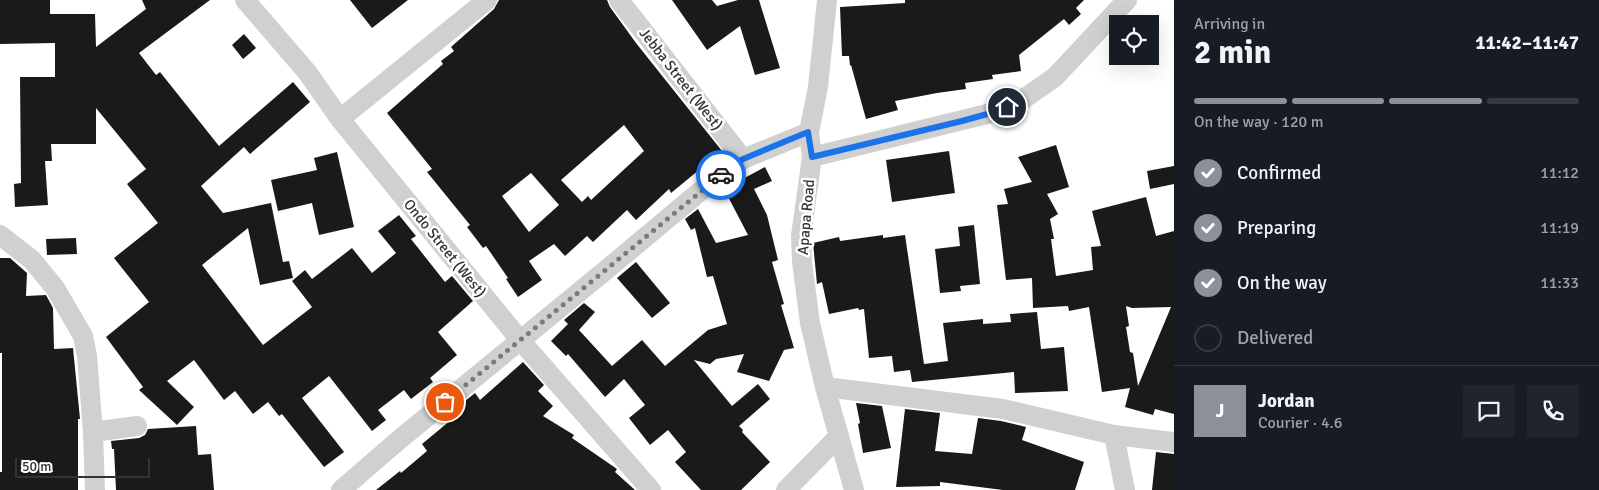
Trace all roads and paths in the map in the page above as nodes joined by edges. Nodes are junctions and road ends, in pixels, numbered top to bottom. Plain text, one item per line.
1 (245, 0) edge
2 (486, 0) edge
3 (619, 0) edge
4 (827, 0) edge
5 (1127, 0) edge
6 (340, 119) junction
7 (808, 132) junction
8 (812, 157) junction
9 (743, 159) junction
10 (0, 235) edge
11 (520, 340) junction
12 (825, 386) junction
13 (137, 426) dead end
14 (93, 432) junction
15 (1114, 435) junction
16 (839, 436) junction
17 (1174, 442) edge
18 (95, 490) edge
19 (341, 490) edge
20 (651, 490) edge
21 (786, 490) edge
22 (854, 490) edge
23 (1125, 490) edge

1 - 6 street, Ondo Street (West)
2 - 6 street
3 - 9 street, Jebba Street (West)
4 - 7 street, Apapa Road
5 - 8 street
6 - 11 street, Ondo Street (West)
7 - 8 street, Apapa Road
7 - 9 street
8 - 12 street, Apapa Road
9 - 11 street
10 - 14 street
11 - 19 street
11 - 20 street, Ondo Street (West)
12 - 15 street
12 - 16 street, Apapa Road
13 - 14 street
14 - 18 street
15 - 17 street
15 - 23 street
16 - 21 street
16 - 22 street, Apapa Road

